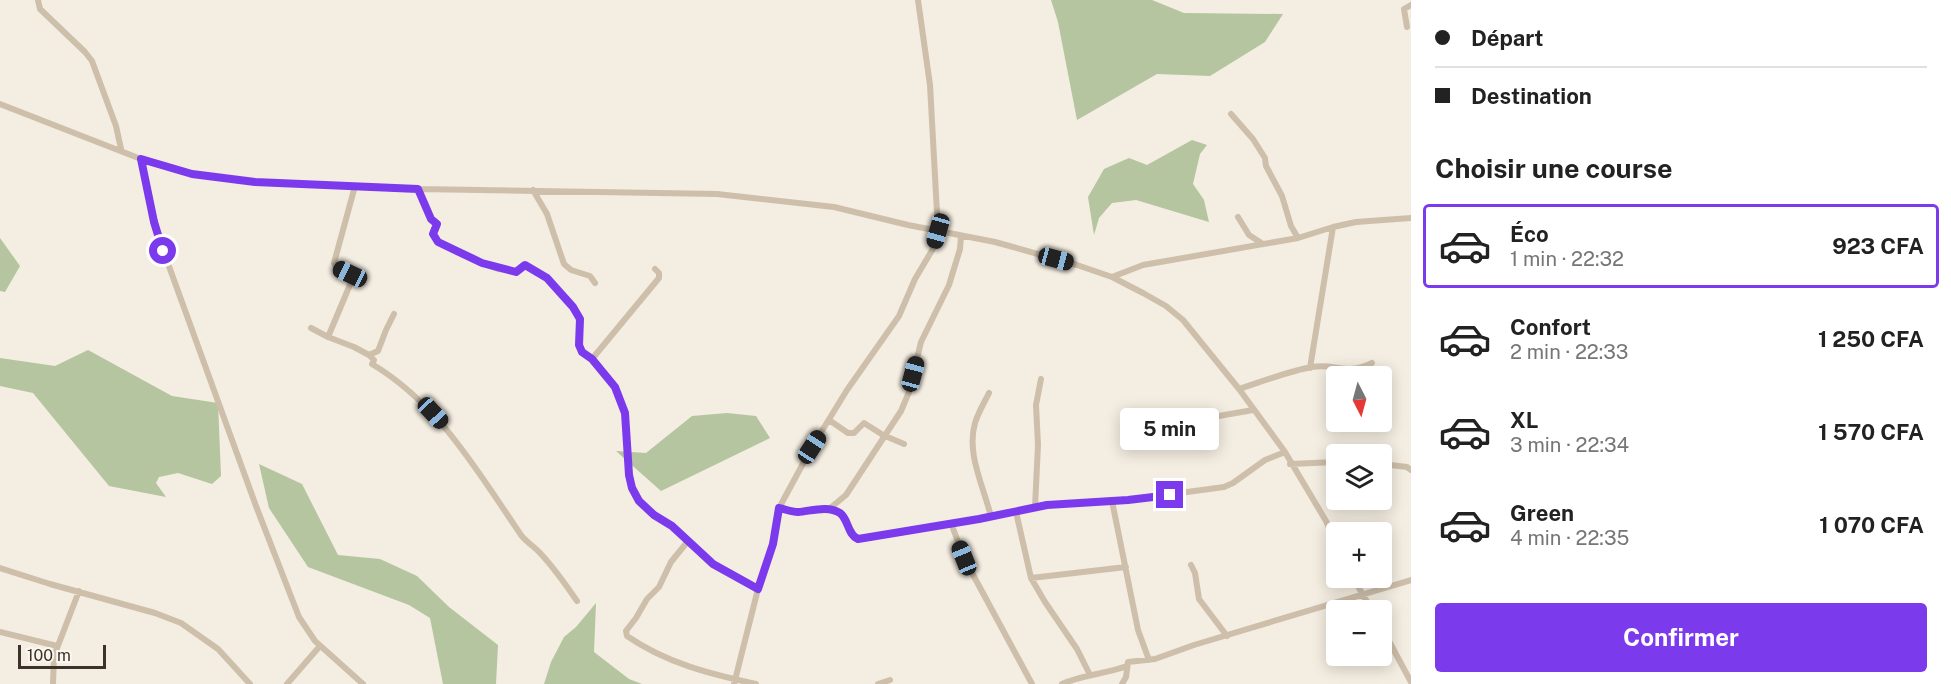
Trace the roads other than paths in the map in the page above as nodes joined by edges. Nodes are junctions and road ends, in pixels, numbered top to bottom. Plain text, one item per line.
1 (38, 0) edge
2 (918, 0) edge
3 (1411, 5) edge
4 (1407, 27) dead end
5 (0, 104) edge
6 (1232, 114) dead end
7 (121, 149) junction
8 (141, 159) junction
9 (355, 186) junction
10 (418, 189) junction
11 (532, 190) junction
12 (1238, 217) dead end
13 (1411, 218) edge
14 (1333, 227) junction
15 (938, 231) junction
16 (961, 236) junction
17 (1298, 238) junction
18 (1263, 245) junction
19 (655, 269) dead end
20 (1112, 277) junction
21 (595, 283) dead end
22 (394, 314) dead end
23 (311, 328) dead end
24 (328, 337) junction
25 (369, 355) junction
26 (592, 359) junction
27 (1371, 363) dead end
28 (1310, 368) junction
29 (1041, 379) dead end
30 (1239, 389) junction
31 (989, 393) dead end
32 (1253, 410) junction
33 (1181, 418) dead end
34 (829, 420) junction
35 (883, 435) junction
36 (904, 444) dead end
37 (1284, 452) junction
38 (1326, 462) edge
39 (1290, 464) junction
40 (1392, 465) edge
41 (1411, 470) edge
42 (1112, 501) junction
43 (1035, 507) junction
44 (779, 508) junction
45 (829, 509) junction
46 (1017, 512) junction
47 (991, 517) junction
48 (1326, 522) edge
49 (951, 524) junction
50 (688, 541) junction
51 (1191, 565) dead end
52 (1126, 567) junction
53 (0, 568) edge
54 (1031, 578) junction
55 (1411, 580) edge
56 (1359, 588) edge
57 (758, 589) junction
58 (79, 591) junction
59 (1362, 594) junction
60 (1366, 600) edge
61 (577, 602) dead end
62 (0, 632) edge
63 (1227, 636) junction
64 (57, 646) junction
65 (320, 646) junction
66 (1392, 647) edge
67 (1149, 660) junction
68 (1128, 662) junction
69 (1406, 673) junction
70 (1090, 675) junction
71 (890, 680) dead end
72 (735, 682) edge
73 (1411, 682) edge
74 (53, 684) edge
75 (250, 684) edge
76 (287, 684) edge
77 (363, 684) edge
78 (756, 684) edge
79 (878, 684) edge
80 (1032, 684) edge
81 (1062, 684) edge
82 (1122, 684) edge
83 (1405, 684) edge

1 - 7 street
2 - 15 street
3 - 4 street
5 - 7 street
6 - 17 street
7 - 8 street
8 - 9 street
8 - 65 street
9 - 10 street
9 - 24 street
10 - 11 street
10 - 26 street
11 - 15 street
11 - 21 street
12 - 18 street
13 - 14 street
14 - 17 street
14 - 28 street
15 - 16 street
15 - 34 street
16 - 20 street
16 - 35 street
17 - 18 street
18 - 20 street
19 - 26 street
20 - 30 street
22 - 25 street
23 - 24 street
24 - 25 street
25 - 61 street
26 - 50 street
27 - 28 street
28 - 30 street
29 - 43 street
30 - 32 street
31 - 47 street
32 - 33 street
32 - 37 street
34 - 35 street
34 - 44 street
35 - 36 street
35 - 45 street
37 - 39 street
37 - 42 street
38 - 39 street
39 - 48 street
40 - 41 street
42 - 43 street
42 - 52 street
43 - 46 street
44 - 45 street
44 - 57 street
45 - 49 street
46 - 47 street
46 - 54 street
47 - 49 street
49 - 80 street
50 - 57 street
50 - 72 street
51 - 63 street
52 - 54 street
52 - 67 street
53 - 58 street
54 - 70 street
55 - 59 street
56 - 59 street
57 - 72 street
58 - 64 street
58 - 75 street
59 - 60 street
59 - 63 street
62 - 64 street
63 - 67 street
64 - 74 street
65 - 76 street
65 - 77 street
66 - 69 street
67 - 68 street
68 - 70 street
68 - 82 street
69 - 73 street
69 - 83 street
70 - 81 street
71 - 79 street
72 - 78 street

